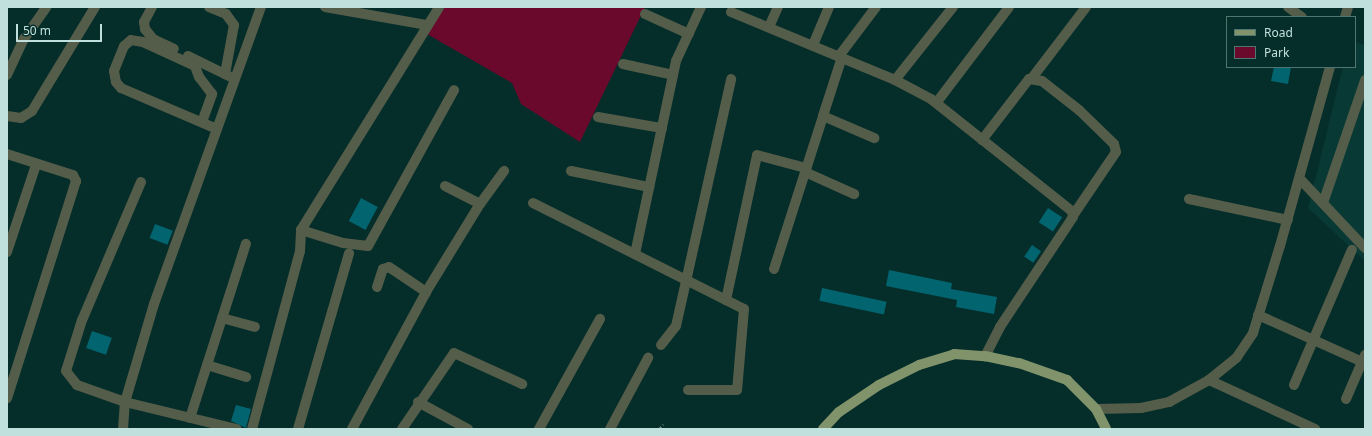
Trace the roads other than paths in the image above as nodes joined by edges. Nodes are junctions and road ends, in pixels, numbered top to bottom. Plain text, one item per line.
1 (46, 7) edge
2 (95, 7) edge
3 (152, 7) edge
4 (209, 7) edge
5 (261, 7) edge
6 (325, 7) edge
7 (439, 7) edge
8 (701, 7) edge
9 (778, 7) edge
10 (829, 7) edge
11 (876, 7) edge
12 (952, 7) edge
13 (1009, 7) edge
14 (1086, 7) edge
15 (1288, 7) edge
16 (348, 9) edge
17 (731, 12) dead end
18 (645, 14) dead end
19 (1301, 16) edge
20 (427, 25) junction
21 (769, 28) junction
22 (688, 34) junction
23 (813, 45) junction
24 (841, 56) junction
25 (624, 64) dead end
26 (1330, 68) edge
27 (224, 74) junction
28 (673, 74) junction
29 (7, 75) edge
30 (1032, 78) junction
31 (235, 79) junction
32 (731, 79) dead end
33 (895, 80) junction
34 (1365, 80) edge
35 (454, 90) dead end
36 (937, 102) junction
37 (7, 116) edge
38 (598, 116) dead end
39 (823, 116) junction
40 (202, 122) junction
41 (662, 128) junction
42 (217, 129) junction
43 (874, 138) dead end
44 (982, 140) junction
45 (7, 154) edge
46 (36, 165) junction
47 (806, 170) junction
48 (504, 171) dead end
49 (571, 172) dead end
50 (1300, 179) junction
51 (141, 182) dead end
52 (445, 186) dead end
53 (649, 187) junction
54 (854, 194) dead end
55 (1189, 199) dead end
56 (533, 203) dead end
57 (1323, 203) junction
58 (480, 204) junction
59 (1074, 214) junction
60 (1288, 220) junction
61 (301, 230) junction
62 (246, 244) dead end
63 (1365, 248) edge
64 (1352, 250) dead end
65 (7, 252) edge
66 (349, 253) dead end
67 (635, 254) junction
68 (774, 269) dead end
69 (686, 280) junction
70 (377, 287) dead end
71 (426, 292) junction
72 (726, 300) junction
73 (1258, 315) junction
74 (222, 318) junction
75 (600, 319) dead end
76 (255, 327) dead end
77 (1312, 339) junction
78 (661, 345) dead end
79 (985, 356) junction
80 (648, 358) dead end
81 (1364, 360) edge
82 (207, 365) junction
83 (246, 377) dead end
84 (1209, 380) junction
85 (522, 384) dead end
86 (1294, 385) dead end
87 (688, 390) dead end
88 (7, 398) edge
89 (1346, 399) dead end
90 (125, 402) junction
91 (418, 402) junction
92 (1096, 409) junction
93 (190, 418) junction
94 (1308, 428) edge
95 (123, 429) edge
96 (237, 429) edge
97 (252, 429) edge
98 (298, 429) edge
99 (352, 429) edge
100 (402, 429) edge
101 (468, 429) edge
102 (539, 429) edge
103 (610, 429) edge
104 (823, 429) edge
105 (1106, 429) edge

1 - 29 street
2 - 37 street
3 - 27 street
4 - 27 street
5 - 31 street
6 - 16 street
7 - 20 street
8 - 22 street
9 - 21 street
10 - 23 street
11 - 24 street
12 - 33 street
13 - 36 street
14 - 30 street
15 - 19 street
16 - 20 street
17 - 21 street
18 - 22 street
20 - 61 street
21 - 23 street
22 - 28 street
23 - 24 street
24 - 33 street
24 - 39 street
25 - 28 street
26 - 50 street
27 - 31 street
28 - 41 street
30 - 44 street
30 - 59 street
31 - 42 street
32 - 69 street
33 - 36 street
34 - 57 street
35 - 61 street
36 - 44 street
38 - 41 street
39 - 43 street
39 - 47 street
40 - 40 street
40 - 42 street
41 - 53 street
42 - 90 street
44 - 59 street
45 - 46 street
46 - 65 street
46 - 88 street
47 - 54 street
47 - 68 street
47 - 72 street
48 - 58 street
49 - 53 street
50 - 57 street
50 - 60 street
51 - 90 street
52 - 58 street
53 - 67 street
55 - 60 street
56 - 67 street
57 - 63 street
58 - 71 street
59 - 79 street
60 - 73 street
61 - 97 street
62 - 74 street
64 - 77 street
66 - 98 street
67 - 69 street
69 - 72 street
69 - 78 street
70 - 71 street
71 - 99 street
72 - 87 street
73 - 77 street
73 - 84 street
74 - 76 street
74 - 82 street
75 - 102 street
77 - 81 street
77 - 86 street
79 - 92 main road
79 - 104 main road
80 - 103 street
81 - 89 street
82 - 83 street
82 - 93 street
84 - 92 street
84 - 94 street
85 - 91 street
90 - 93 street
90 - 95 street
91 - 100 street
91 - 101 street
92 - 105 main road
93 - 96 street

